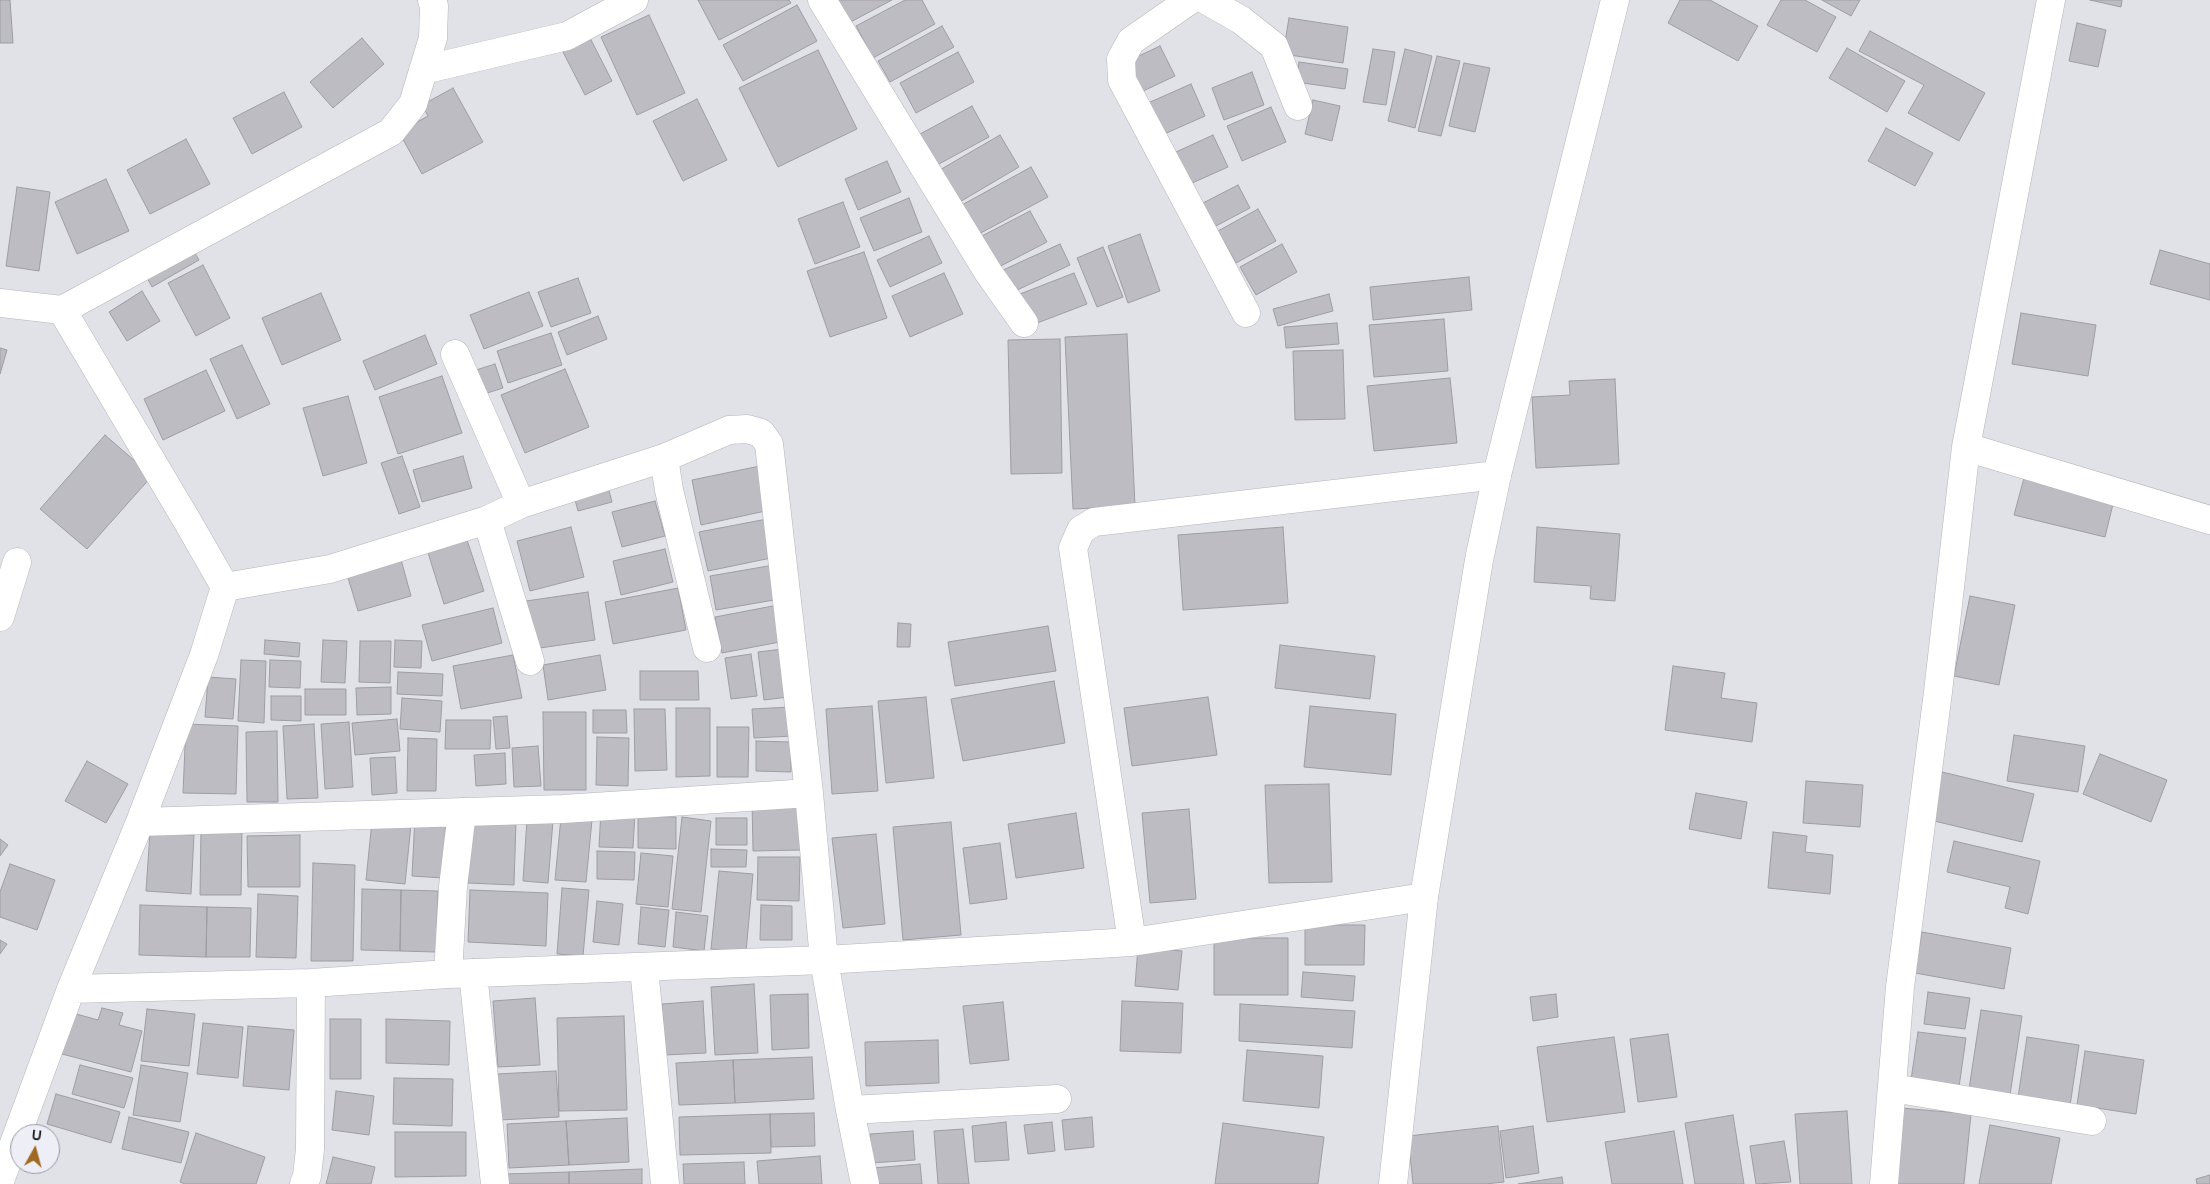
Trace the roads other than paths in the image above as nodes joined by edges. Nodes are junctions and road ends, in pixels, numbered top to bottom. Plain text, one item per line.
1 (432, 0) edge
2 (634, 0) edge
3 (822, 0) edge
4 (1190, 0) edge
5 (1206, 0) edge
6 (1615, 0) edge
7 (2051, 0) edge
8 (423, 70) junction
9 (1298, 106) dead end
10 (0, 303) edge
11 (62, 310) junction
12 (1246, 312) dead end
13 (1024, 323) dead end
14 (455, 354) dead end
15 (1966, 447) junction
16 (664, 458) junction
17 (1496, 475) junction
18 (521, 504) junction
19 (487, 520) junction
20 (2210, 520) edge
21 (16, 562) dead end
22 (224, 587) junction
23 (0, 617) edge
24 (707, 648) dead end
25 (530, 661) dead end
26 (809, 793) junction
27 (462, 812) junction
28 (140, 822) junction
29 (1424, 897) junction
30 (1132, 942) junction
31 (824, 960) junction
32 (644, 968) junction
33 (460, 974) junction
34 (311, 984) junction
35 (70, 989) junction
36 (1892, 1088) junction
37 (1057, 1099) dead end
38 (850, 1110) junction
39 (2092, 1121) dead end
40 (0, 1181) edge
41 (304, 1184) edge
42 (494, 1184) edge
43 (665, 1184) edge
44 (865, 1184) edge
45 (1393, 1184) edge
46 (1884, 1184) edge

1 - 8 street
2 - 8 street
3 - 13 street
4 - 12 street
5 - 9 street
6 - 17 street
7 - 15 street
8 - 11 street
10 - 11 street
11 - 22 street
14 - 18 street
15 - 20 street
15 - 36 street
16 - 18 street
16 - 24 street
16 - 26 street
17 - 29 street
17 - 30 street
18 - 19 street
19 - 22 street
19 - 25 street
21 - 23 street
22 - 28 street
26 - 27 street
26 - 31 street
27 - 28 street
27 - 33 street
28 - 35 street
29 - 30 street
29 - 45 street
30 - 31 street
31 - 32 street
31 - 38 street
32 - 33 street
32 - 43 street
33 - 34 street
33 - 42 street
34 - 35 street
34 - 41 street
35 - 40 street
36 - 39 street
36 - 46 street
37 - 38 street
38 - 44 street

